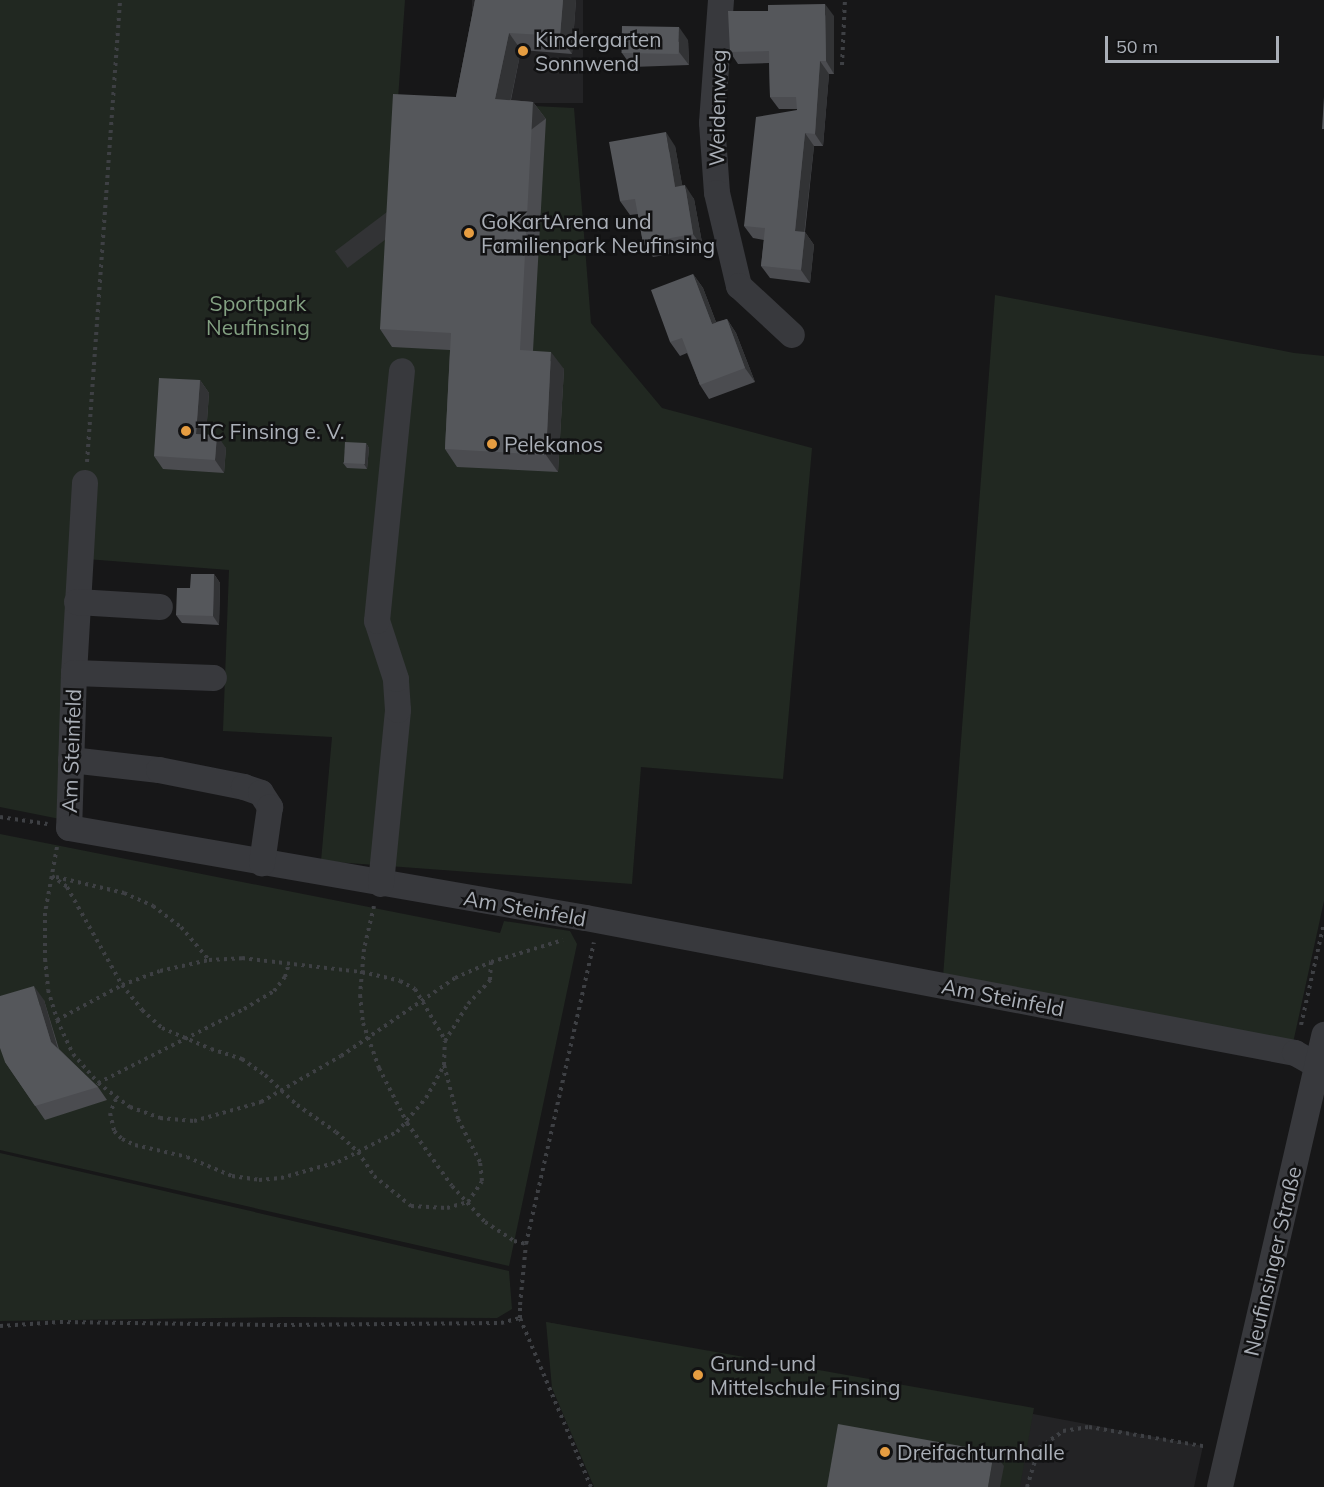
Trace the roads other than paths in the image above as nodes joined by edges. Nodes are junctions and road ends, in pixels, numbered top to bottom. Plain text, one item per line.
1 (721, 0) edge
2 (792, 335) dead end
3 (402, 371) dead end
4 (85, 483) road end
5 (77, 602) junction
6 (160, 608) dead end
7 (74, 673) junction
8 (214, 678) dead end
9 (71, 760) junction
10 (262, 863) junction
11 (381, 884) junction
12 (1324, 1035) edge
13 (1317, 1065) junction
14 (1220, 1487) edge

1 - 2 street, Weidenweg
3 - 11 street
4 - 5 street, Am Steinfeld
5 - 6 street
5 - 7 street, Am Steinfeld
7 - 8 street
7 - 9 street, Am Steinfeld
9 - 10 street, Am Steinfeld
9 - 10 street
10 - 11 street, Am Steinfeld
11 - 13 street, Am Steinfeld
12 - 13 street, Neufinsinger Straße
13 - 14 street, Neufinsinger Straße

